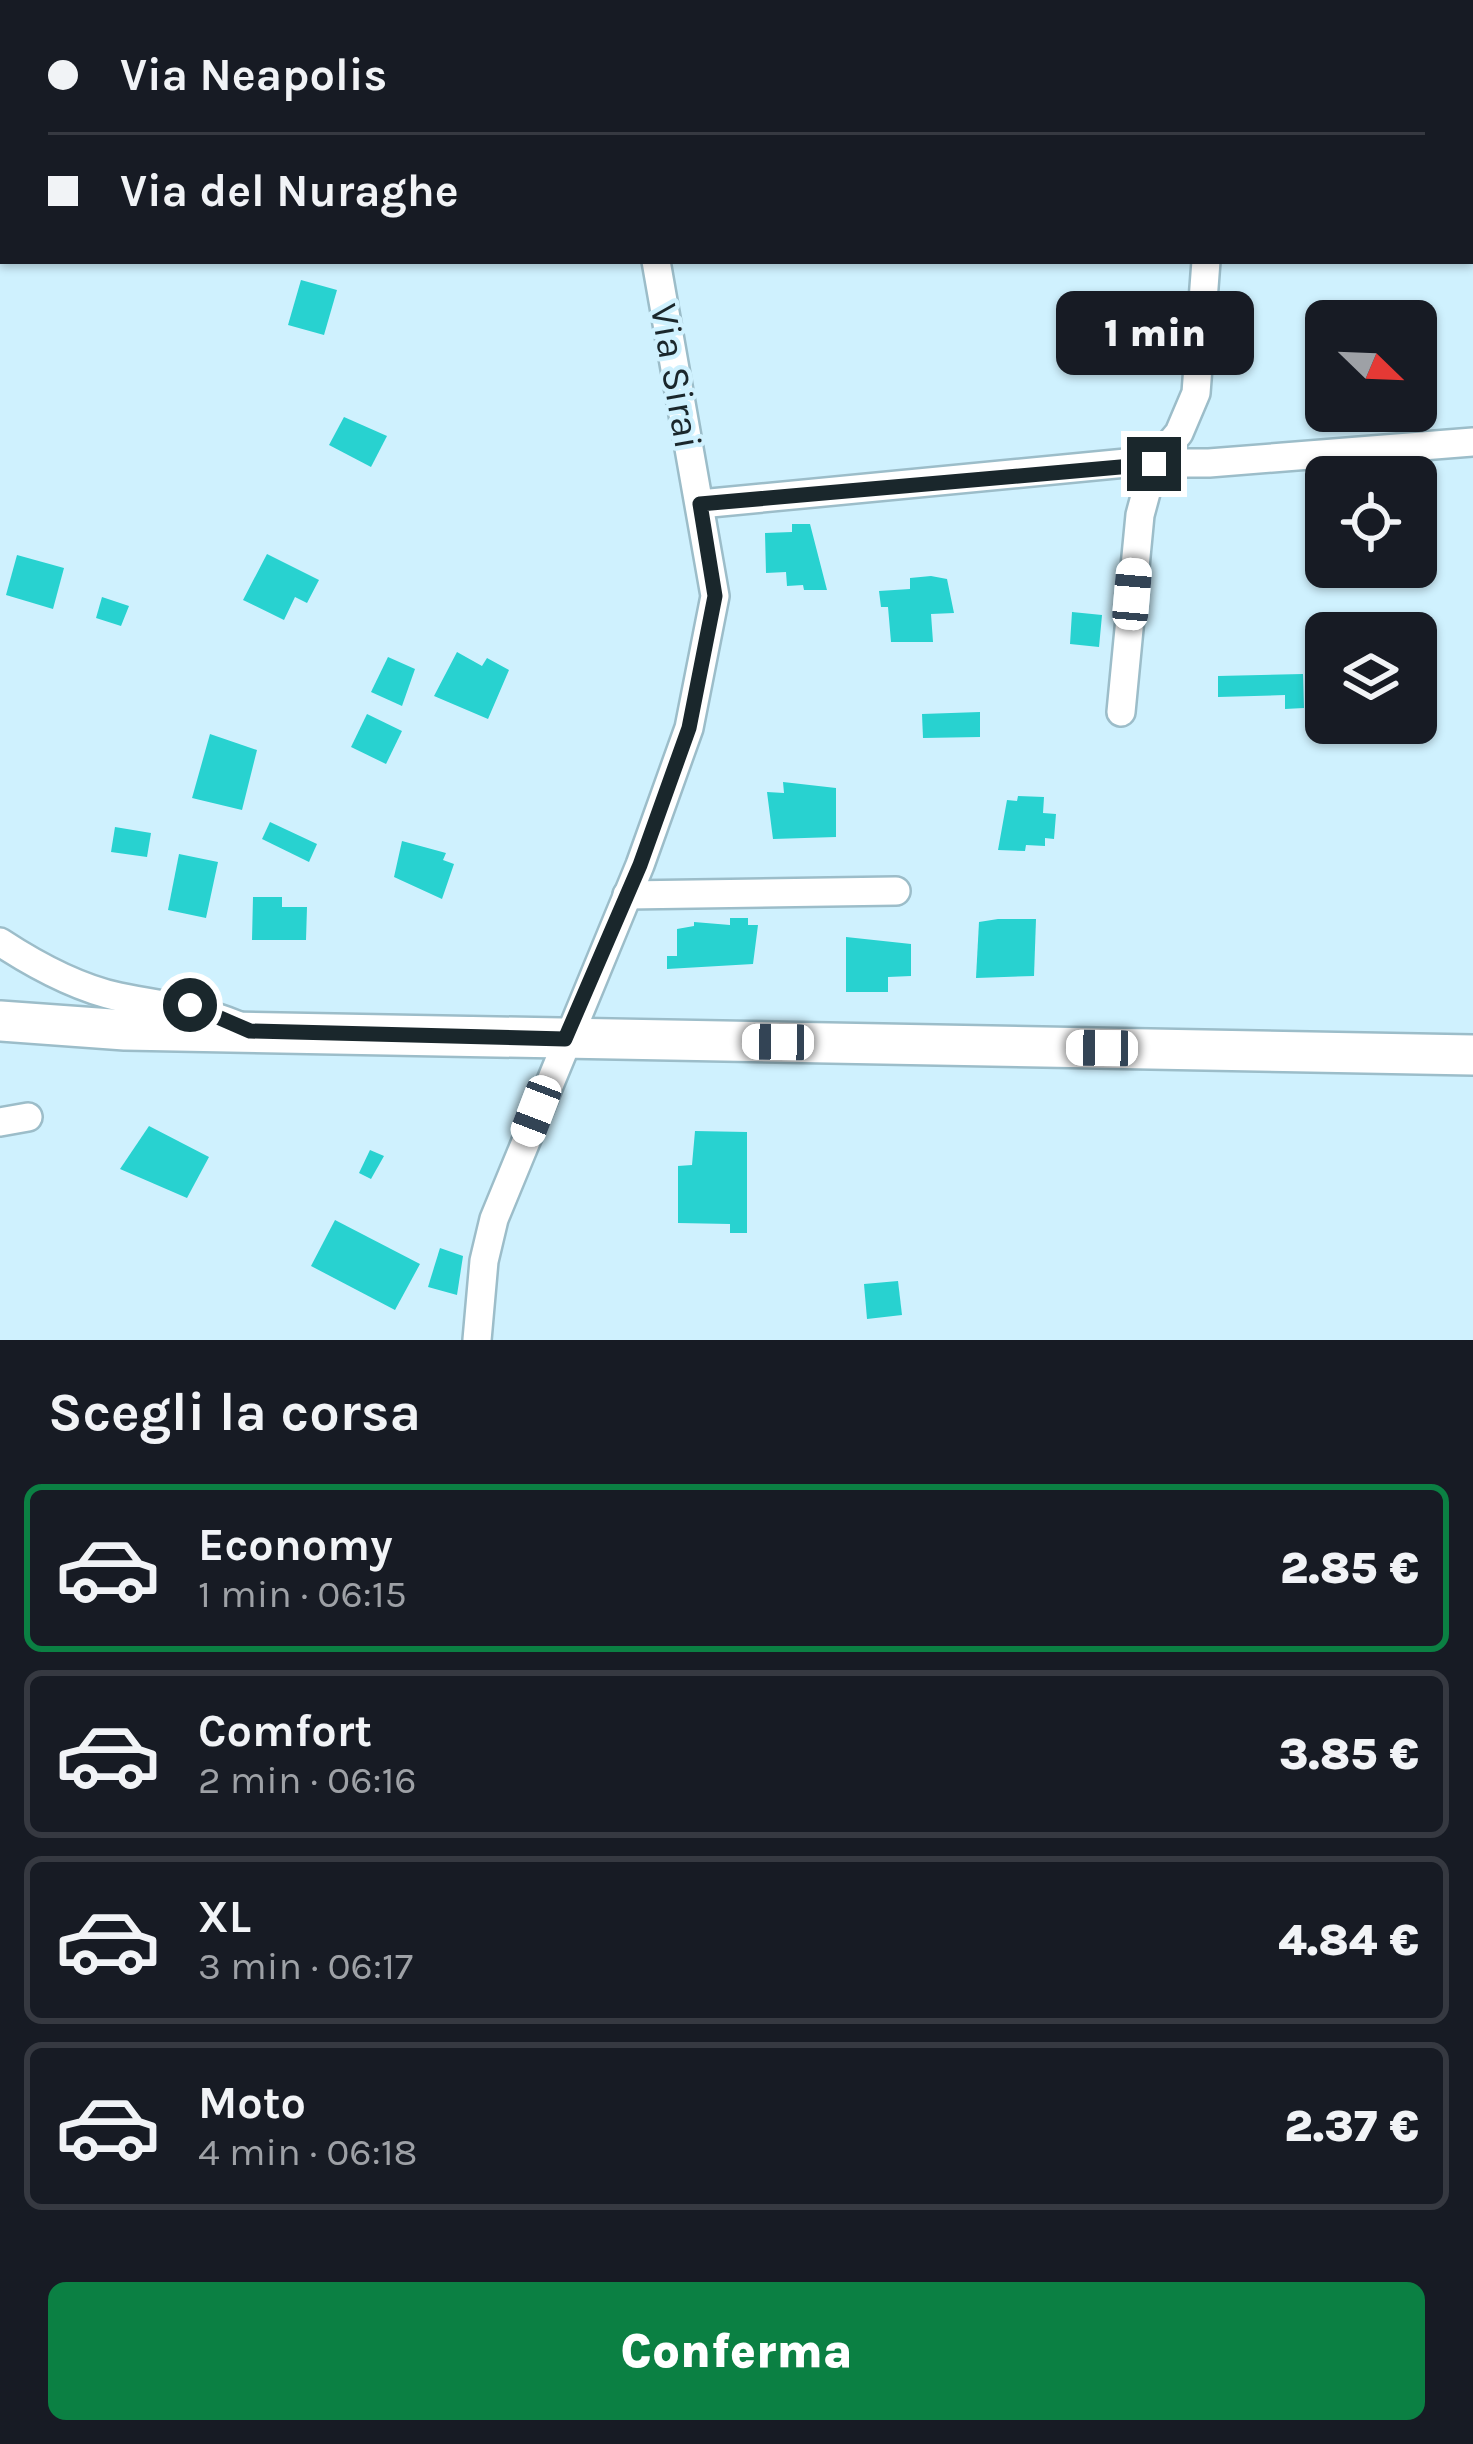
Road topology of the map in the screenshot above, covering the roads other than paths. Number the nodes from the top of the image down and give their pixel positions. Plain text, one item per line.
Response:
1 (657, 264) edge
2 (1206, 264) edge
3 (1473, 442) edge
4 (1154, 464) junction
5 (700, 504) junction
6 (1121, 712) dead end
7 (896, 891) dead end
8 (626, 896) junction
9 (0, 942) edge
10 (0, 1021) edge
11 (250, 1031) junction
12 (565, 1039) junction
13 (1473, 1055) edge
14 (28, 1117) dead end
15 (0, 1121) edge
16 (477, 1340) edge

1 - 5 street, Via Sirai
2 - 4 street
3 - 4 street
4 - 5 street
4 - 6 street
5 - 8 street, Via Sirai
7 - 8 street
8 - 12 street, Via Sirai
9 - 11 street
10 - 11 main road
11 - 12 main road
12 - 13 main road
12 - 16 street, Via Sirai
14 - 15 street

